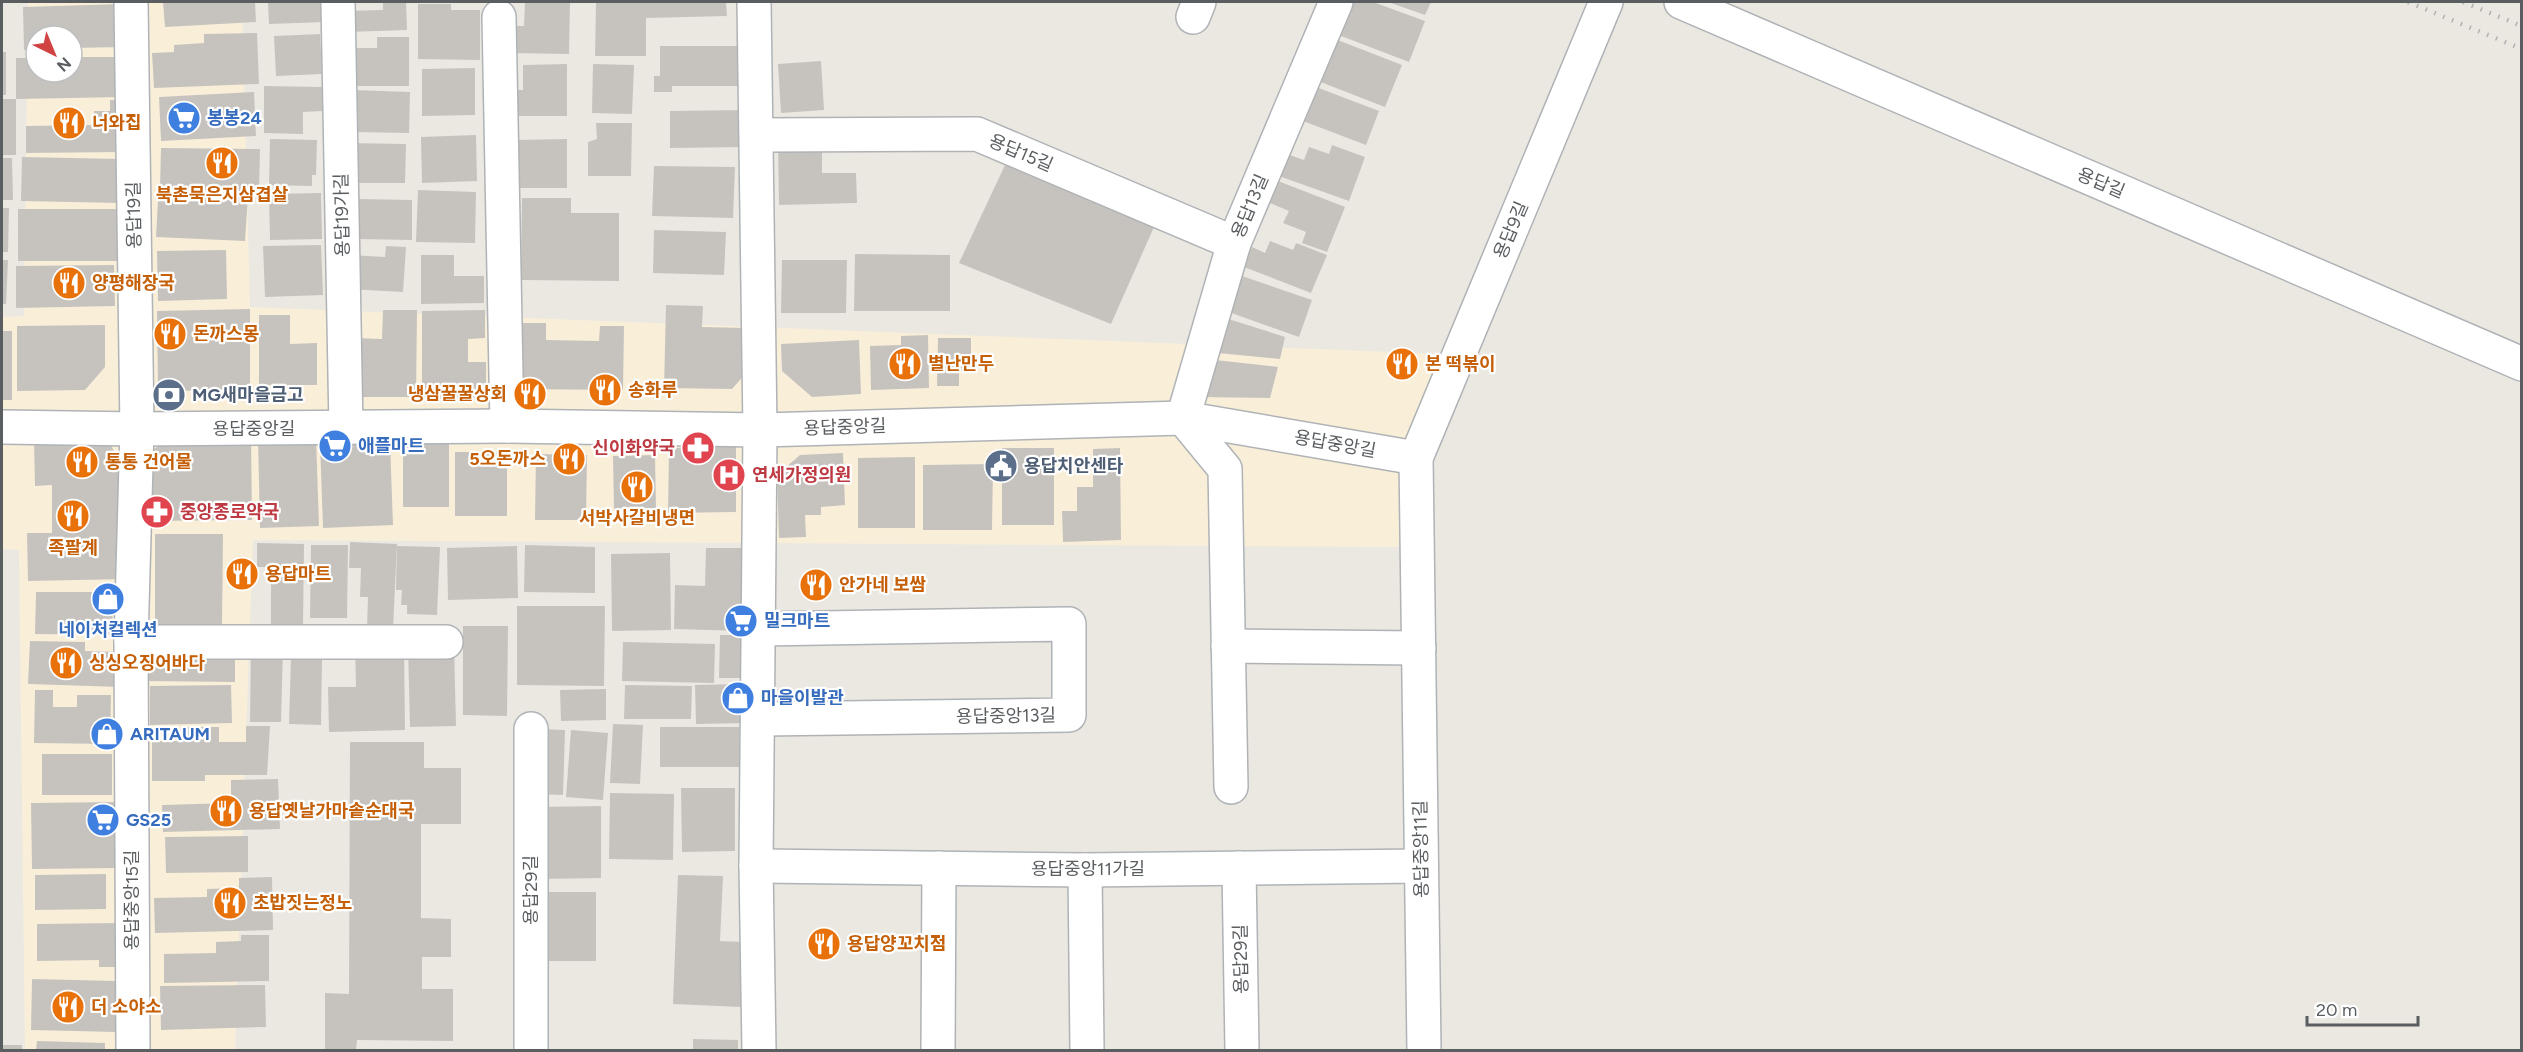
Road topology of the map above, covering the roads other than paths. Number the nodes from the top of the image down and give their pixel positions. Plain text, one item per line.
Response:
1 (131, 2) edge
2 (338, 2) edge
3 (754, 2) edge
4 (1336, 2) edge
5 (1606, 2) edge
6 (1681, 2) edge
7 (499, 16) dead end
8 (758, 135) junction
9 (1234, 243) junction
10 (2522, 364) edge
11 (1183, 418) junction
12 (507, 426) junction
13 (2, 427) edge
14 (346, 428) junction
15 (137, 429) junction
16 (760, 430) junction
17 (1416, 458) junction
18 (758, 629) junction
19 (131, 642) junction
20 (446, 642) dead end
21 (1228, 646) junction
22 (1419, 648) junction
23 (758, 719) junction
24 (531, 729) dead end
25 (1231, 786) dead end
26 (756, 866) junction
27 (1421, 866) junction
28 (939, 868) junction
29 (1239, 868) junction
30 (1085, 870) junction
31 (133, 1050) edge
32 (531, 1050) edge
33 (759, 1050) edge
34 (938, 1050) edge
35 (1087, 1050) edge
36 (1242, 1050) edge
37 (1424, 1050) edge

1 - 15 street, 용답19길
2 - 14 street, 용답19가길
3 - 8 street
4 - 9 street, 용답13길
5 - 17 street, 용답9길
6 - 10 street, 용답길
7 - 12 street
8 - 9 street, 용답15길
8 - 16 street
9 - 11 street, 용답13길
11 - 16 street, 용답중앙길
11 - 17 street, 용답중앙길
11 - 21 street
12 - 14 street, 용답중앙길
12 - 16 street, 용답중앙길
13 - 15 street, 용답중앙길
14 - 15 street, 용답중앙길
15 - 19 street, 용답중앙15길
16 - 18 street
17 - 22 street, 용답중앙11길
18 - 23 street
18 - 23 street, 용답중앙13길
19 - 20 street
19 - 31 street, 용답중앙15길
21 - 22 street
21 - 25 street
22 - 27 street, 용답중앙11길
23 - 26 street
24 - 32 street, 용답29길
26 - 28 street, 용답중앙11가길
26 - 33 street
27 - 29 street, 용답중앙11가길
27 - 37 street, 용답중앙11길
28 - 30 street, 용답중앙11가길
28 - 34 street
29 - 30 street, 용답중앙11가길
29 - 36 street, 용답29길
30 - 35 street

